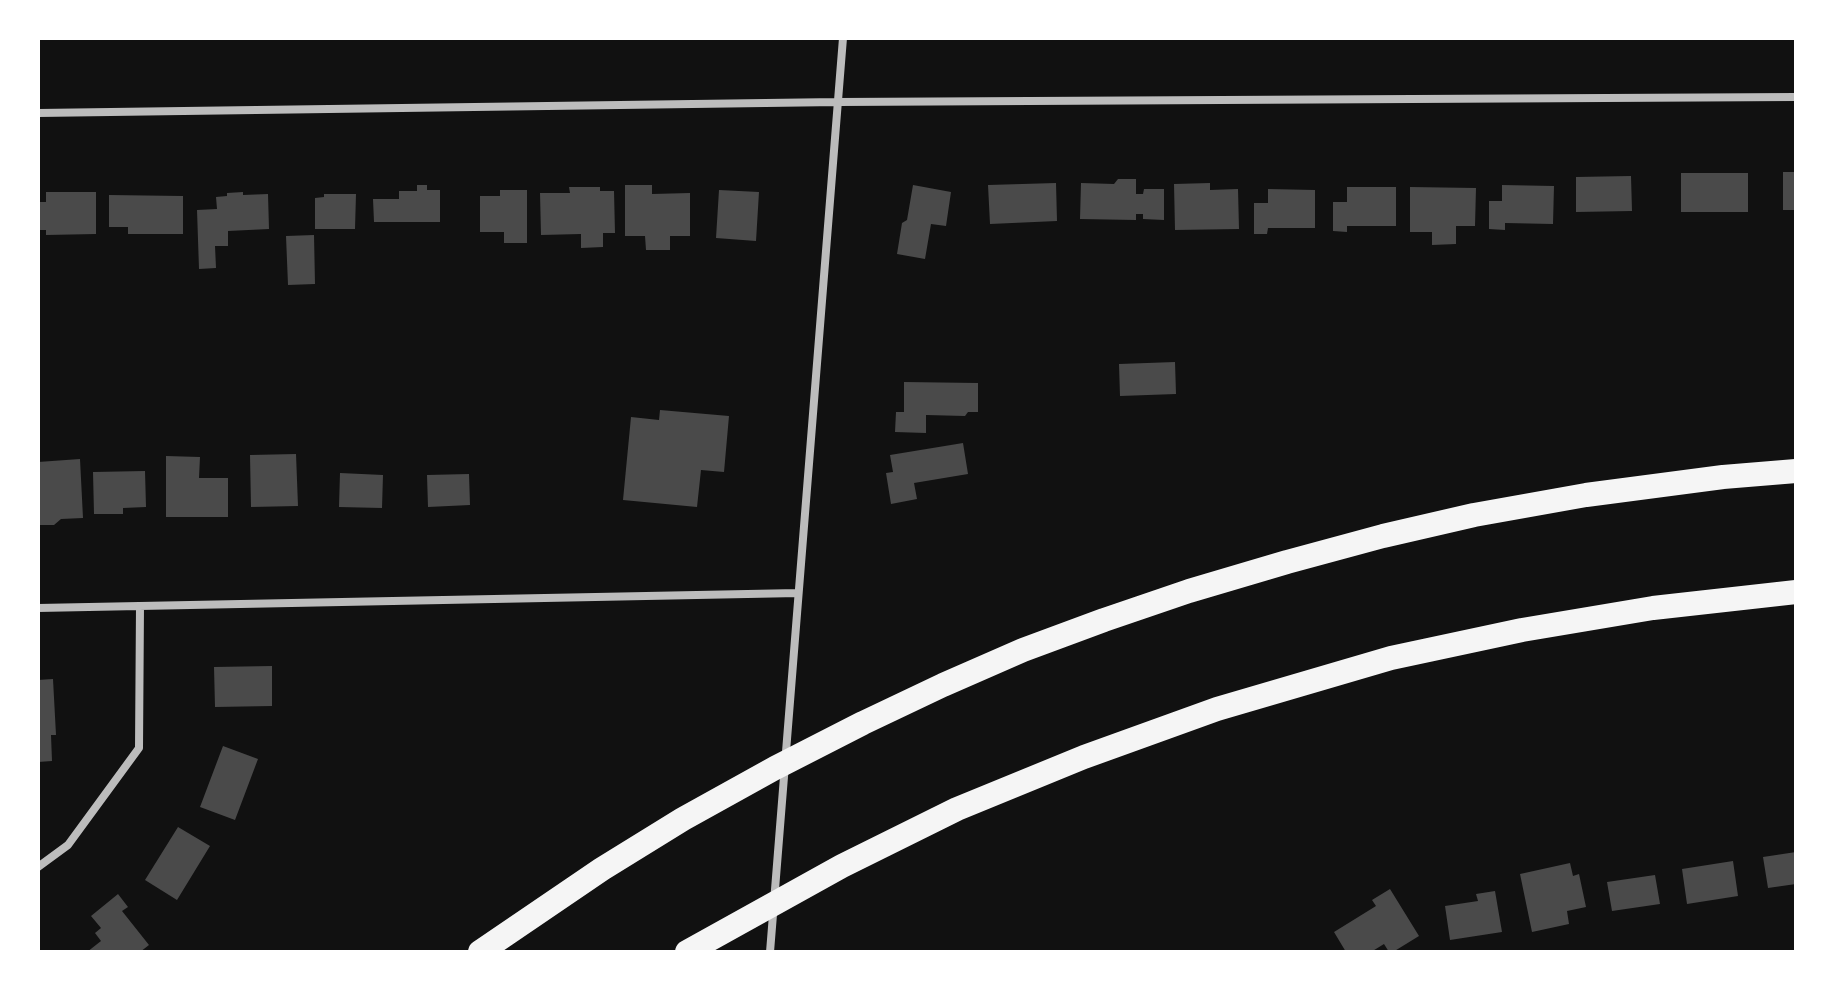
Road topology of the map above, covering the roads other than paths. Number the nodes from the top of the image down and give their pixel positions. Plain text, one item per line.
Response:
1 (843, 38) edge
2 (1796, 97) edge
3 (838, 102) junction
4 (38, 113) edge
5 (1796, 471) edge
6 (1796, 592) edge
7 (798, 593) junction
8 (140, 606) junction
9 (38, 608) edge
10 (38, 867) edge
11 (480, 952) edge
12 (687, 952) edge
13 (770, 952) edge

1 - 3 street
2 - 3 street
3 - 4 street
3 - 7 street
5 - 11 highway
6 - 12 highway
7 - 8 street
7 - 13 street
8 - 9 street
8 - 10 street

